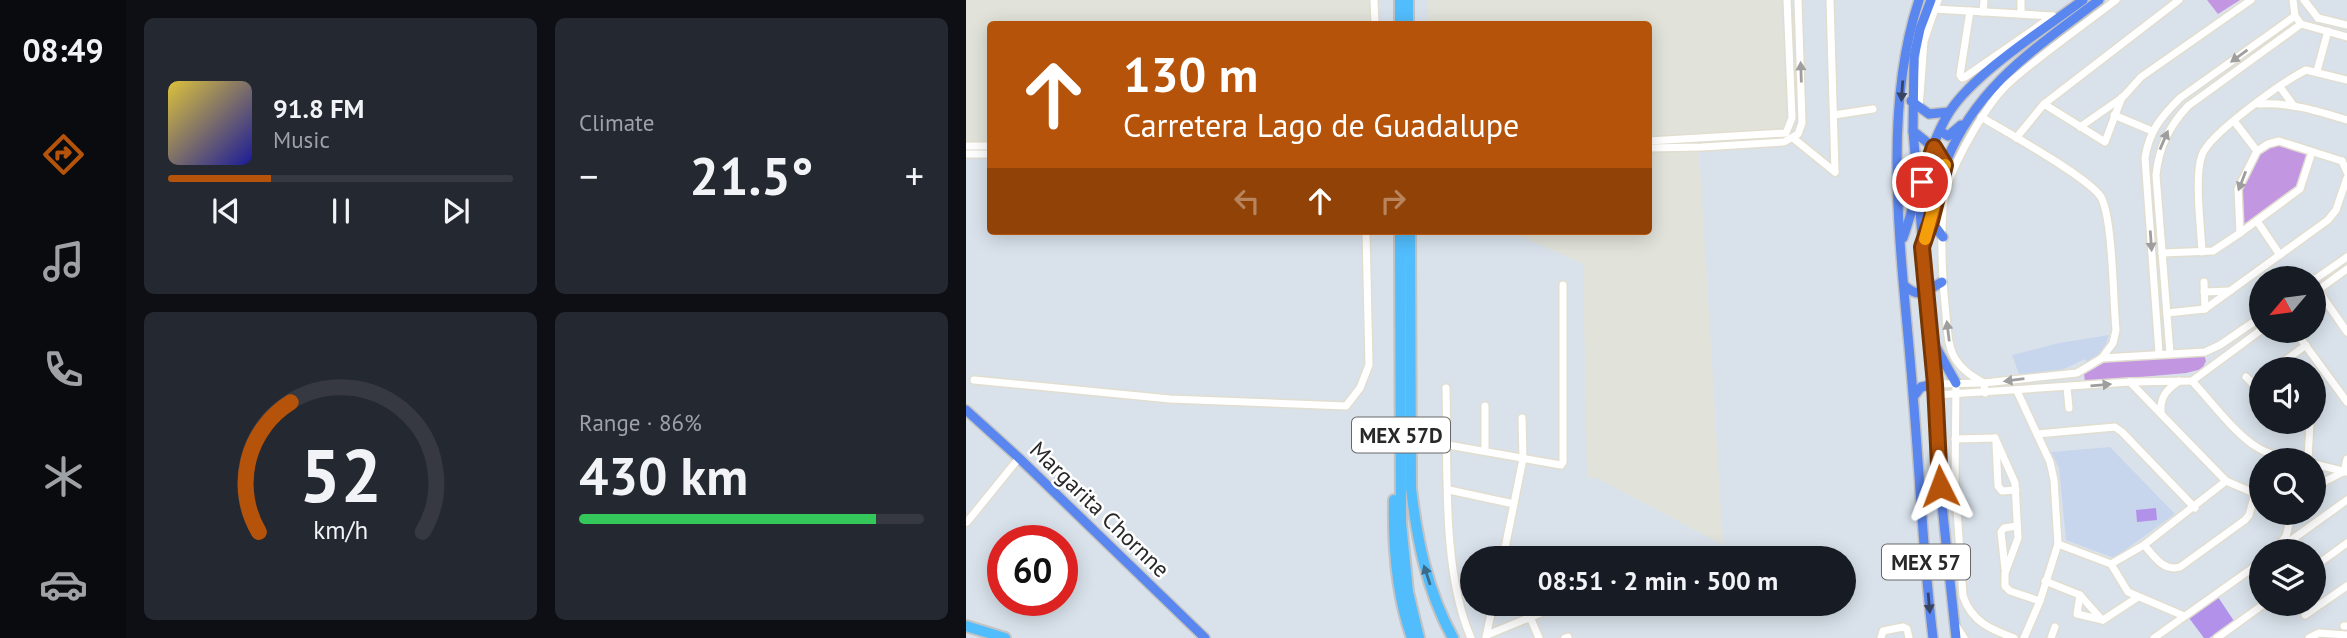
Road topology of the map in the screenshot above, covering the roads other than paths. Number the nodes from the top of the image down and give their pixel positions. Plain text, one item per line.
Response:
1 (1374, 0) edge
2 (1400, 0) edge
3 (1408, 0) edge
4 (1787, 0) edge
5 (1798, 0) edge
6 (1830, 0) edge
7 (1919, 0) edge
8 (1938, 0) edge
9 (1984, 0) edge
10 (2021, 0) edge
11 (2083, 0) edge
12 (2099, 0) edge
13 (2116, 0) edge
14 (2179, 0) edge
15 (2251, 0) edge
16 (2304, 0) edge
17 (2294, 1) edge
18 (1933, 5) edge
19 (1970, 11) junction
20 (1983, 12) junction
21 (2021, 13) junction
22 (2295, 16) junction
23 (2058, 17) junction
24 (2318, 18) junction
25 (1375, 21) edge
26 (1400, 21) edge
27 (1408, 21) edge
28 (2305, 25) junction
29 (2347, 25) edge
30 (2328, 31) junction
31 (2347, 37) edge
32 (2317, 71) junction
33 (2347, 80) edge
34 (2280, 87) junction
35 (2123, 97) junction
36 (1915, 104) junction
37 (2044, 104) junction
38 (2257, 104) junction
39 (2295, 106) junction
40 (1872, 109) dead end
41 (1949, 112) junction
42 (2166, 112) junction
43 (1834, 115) junction
44 (2114, 115) junction
45 (1981, 117) junction
46 (2175, 119) junction
47 (2347, 120) edge
48 (2234, 121) junction
49 (1964, 122) junction
50 (2080, 127) junction
51 (1913, 131) junction
52 (1940, 131) junction
53 (2152, 131) junction
54 (1793, 138) junction
55 (2016, 138) junction
56 (1652, 141) edge
57 (966, 146) edge
58 (987, 146) edge
59 (1934, 147) junction
60 (1652, 148) edge
61 (2257, 151) junction
62 (2312, 152) junction
63 (966, 154) edge
64 (987, 154) edge
65 (2145, 158) junction
66 (2157, 160) junction
67 (2345, 160) edge
68 (1945, 165) junction
69 (2347, 172) edge
70 (2347, 178) edge
71 (1917, 198) junction
72 (1931, 221) junction
73 (2257, 221) junction
74 (2240, 233) junction
75 (1366, 235) edge
76 (1400, 235) edge
77 (1410, 235) edge
78 (1943, 237) junction
79 (1901, 244) junction
80 (1922, 247) junction
81 (2202, 252) junction
82 (2164, 253) junction
83 (2280, 255) junction
84 (2347, 257) edge
85 (2347, 269) edge
86 (2326, 272) edge
87 (1942, 282) junction
88 (2204, 282) dead end
89 (1563, 285) dead end
90 (2326, 285) edge
91 (1905, 286) junction
92 (1926, 290) junction
93 (2231, 290) junction
94 (2204, 292) junction
95 (2326, 305) edge
96 (2205, 309) junction
97 (2167, 313) junction
98 (2347, 316) edge
99 (2339, 321) junction
100 (2249, 325) edge
101 (2347, 332) edge
102 (1931, 338) junction
103 (2249, 339) edge
104 (2306, 345) joint
105 (2205, 352) junction
106 (2170, 353) junction
107 (2160, 354) junction
108 (2290, 357) edge
109 (2102, 358) junction
110 (2206, 369) junction
111 (2077, 373) junction
112 (2246, 377) dead end
113 (974, 380) dead end
114 (2249, 380) edge
115 (2180, 381) junction
116 (2192, 381) junction
117 (2130, 382) junction
118 (1956, 383) junction
119 (1984, 383) junction
120 (1935, 384) junction
121 (2067, 387) junction
122 (2079, 387) junction
123 (1446, 388) dead end
124 (2017, 391) junction
125 (1400, 393) junction
126 (1985, 393) junction
127 (1936, 395) junction
128 (1956, 395) junction
129 (1913, 396) junction
130 (2346, 399) edge
131 (1485, 406) dead end
132 (2069, 408) dead end
133 (966, 410) edge
134 (2161, 414) junction
135 (1522, 418) dead end
136 (2037, 434) junction
137 (1996, 438) junction
138 (1955, 439) junction
139 (1448, 445) junction
140 (2258, 448) edge
141 (1485, 451) junction
142 (1020, 458) junction
143 (1523, 459) junction
144 (2347, 459) edge
145 (2326, 467) edge
146 (2345, 472) edge
147 (2226, 481) junction
148 (2326, 481) edge
149 (1919, 486) junction
150 (1940, 486) junction
151 (1449, 490) junction
152 (2016, 490) junction
153 (2249, 491) edge
154 (2347, 500) edge
155 (1514, 504) junction
156 (2195, 508) junction
157 (2249, 515) edge
158 (967, 522) edge
159 (2017, 526) junction
160 (2293, 539) edge
161 (2347, 543) edge
162 (2058, 544) junction
163 (2144, 545) junction
164 (1505, 546) edge
165 (2343, 549) edge
166 (2326, 560) edge
167 (2111, 564) junction
168 (2249, 570) edge
169 (2005, 573) junction
170 (2045, 581) junction
171 (2347, 586) edge
172 (2080, 595) junction
173 (2138, 597) junction
174 (2326, 600) edge
175 (2040, 601) junction
176 (2249, 614) edge
177 (1490, 616) edge
178 (2184, 616) junction
179 (1530, 617) joint
180 (2103, 620) junction
181 (1954, 623) junction
182 (966, 626) edge
183 (2055, 627) dead end
184 (1882, 634) edge
185 (2347, 635) edge
186 (2311, 636) edge
187 (1486, 637) edge
188 (1005, 638) edge
189 (1205, 638) edge
190 (1412, 638) edge
191 (1419, 638) edge
192 (1453, 638) edge
193 (1471, 638) edge
194 (1539, 638) edge
195 (1909, 638) edge
196 (1933, 638) edge
197 (1956, 638) edge
198 (1964, 638) edge
199 (2014, 638) edge
200 (2024, 638) edge
201 (2052, 638) edge
202 (2154, 638) edge
203 (2217, 638) edge

1 - 25 street
2 - 26 highway
3 - 27 highway
4 - 56 street
54 -> 5 street
6 - 43 street
7 -> 79 main road, MEX 57
8 - 18 street
9 - 20 street
10 - 21 street
11 - 23 main road
12 - 49 main road
13 - 45 street
14 - 37 street
15 - 35 street
16 - 24 street
17 - 22 street
18 - 19 street
18 - 36 main road, MEX 57
19 - 20 street
19 - 23 street
20 - 21 street
21 - 23 street
22 - 28 street
22 -> 42 street
23 - 41 main road
24 - 28 street
24 - 29 street
28 - 30 street
28 - 46 street
30 - 31 street
30 - 32 street
32 - 33 street
32 - 34 street
34 - 38 street
34 - 39 street
35 - 44 street
35 - 50 street
36 - 41 main road
36 - 51 main road, MEX 57
37 - 50 street
37 - 55 street
38 - 39 street
38 - 48 street
39 - 47 street
40 - 43 street
41 - 52 main road
42 - 46 street
42 - 53 street
43 - 54 street
44 - 50 street
44 - 53 street
45 - 55 street
45 - 78 street
66 -> 46 street
48 - 61 street
48 - 81 street
49 - 52 main road
49 - 68 main road
51 - 59 main road
51 - 71 main road, MEX 57
52 - 59 main road
53 - 65 street
54 - 60 street
55 - 109 street
57 - 58 street
59 - 68 main road
59 - 71 main road
61 - 62 street
61 -> 74 street
62 - 67 street
62 - 73 street
63 - 64 street
65 - 66 street
65 -> 107 street
66 - 82 street
67 - 69 street
68 - 72 main road
70 - 83 street
71 - 79 main road
71 - 80 main road, MEX 57
72 - 78 main road
72 - 80 main road
73 - 74 street
73 - 83 street
74 - 81 street
75 - 113 street
76 - 125 highway, MEX 57D
192 -> 77 highway, MEX 57D
78 - 87 street
79 - 91 main road, MEX 57
80 - 92 main road, MEX 57
81 - 82 street
82 - 97 street
83 - 93 street
84 - 86 street
85 - 90 street
87 - 92 main road
119 -> 87 street
88 - 94 street
89 - 143 street
91 - 92 main road
91 - 129 main road, MEX 57
92 - 102 main road, MEX 57
93 - 94 street
93 - 96 street
94 - 96 street
95 - 99 street
96 - 97 street
97 - 106 street
98 - 99 street
99 - 101 street
100 - 105 street
102 - 118 main road
102 - 120 main road, MEX 57
103 - 110 street
104 - 108 street
104 - 130 street
105 - 106 street
105 - 110 street
106 - 107 street
107 - 109 street
109 - 111 street
110 - 116 street
111 -> 119 street
111 - 122 street
112 - 114 street
115 - 116 street
115 - 117 street
115 - 134 street
116 - 140 street
122 -> 117 street
117 - 134 street
118 - 119 street
118 - 120 street
118 - 128 street
119 - 126 street
120 - 127 main road, MEX 57
120 - 129 main road
121 - 122 street
121 - 124 street
121 - 132 street
123 - 139 street
124 - 126 street
124 - 136 street
125 - 190 highway
125 - 191 highway, MEX 57D
126 - 128 street
127 - 128 street
127 - 150 main road, MEX 57
128 - 138 street
129 - 149 main road, MEX 57
131 - 141 street
133 - 142 main road, Margarita Chornne
134 - 147 street
135 - 143 street
136 - 156 street
136 - 162 street
137 - 138 street
137 - 152 street
137 - 152 street
138 - 199 street
139 - 141 street
139 - 151 street
141 - 143 street
142 - 158 street
142 - 189 main road, Margarita Chornne
143 - 155 street
144 - 146 street
145 - 146 street
146 - 148 street
147 - 153 street
147 - 156 street
149 - 150 main road
149 -> 196 main road, MEX 57
150 - 181 main road, MEX 57
151 - 155 street
151 - 193 street
152 - 159 street
154 - 160 street
155 - 164 street
156 - 163 street
157 - 163 street
159 - 169 street
159 - 169 street
161 - 165 street
162 - 167 street
162 - 170 street
163 - 167 street
165 - 166 street
167 - 173 street
168 - 178 street
169 - 175 street
170 - 172 street
170 - 175 street
171 - 174 street
172 - 180 street
172 - 180 street
173 - 178 street
173 - 180 street
175 - 200 street
176 - 203 street
177 - 187 street
178 - 202 street
179 - 187 street
179 - 194 street
181 - 197 main road, MEX 57
181 - 198 street
182 - 188 highway
183 - 201 street
184 - 195 street
185 - 186 street

